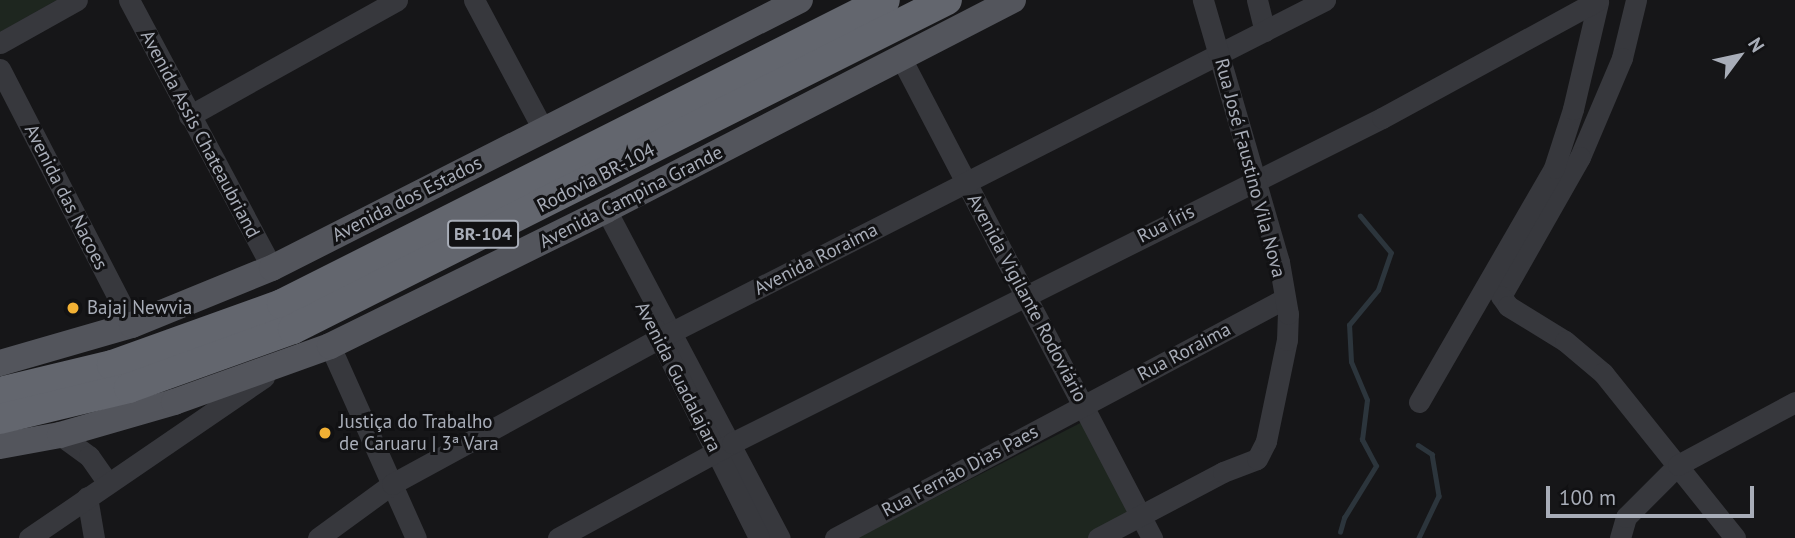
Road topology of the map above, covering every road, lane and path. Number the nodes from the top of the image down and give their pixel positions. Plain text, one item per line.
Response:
1 (77, 0) edge
2 (129, 0) edge
3 (397, 0) edge
4 (474, 0) edge
5 (800, 0) edge
6 (885, 0) edge
7 (947, 0) edge
8 (1013, 0) edge
9 (1203, 0) edge
10 (1257, 0) edge
11 (1325, 0) edge
12 (1636, 0) edge
13 (1598, 1) edge
14 (1265, 31) junction
15 (0, 43) edge
16 (1220, 53) junction
17 (901, 58) junction
18 (0, 69) edge
19 (189, 116) junction
20 (543, 129) junction
21 (1254, 179) junction
22 (965, 183) junction
23 (601, 213) junction
24 (272, 268) junction
25 (1027, 295) junction
26 (1284, 299) junction
27 (132, 325) junction
28 (666, 335) junction
29 (330, 345) junction
30 (0, 363) edge
31 (276, 368) junction
32 (0, 392) edge
33 (1795, 401) edge
34 (1419, 402) dead end
35 (1084, 404) junction
36 (0, 419) edge
37 (60, 435) junction
38 (0, 446) edge
39 (724, 448) junction
40 (1678, 464) junction
41 (107, 483) junction
42 (392, 484) junction
43 (87, 497) junction
44 (1141, 514) junction
45 (29, 538) edge
46 (94, 538) edge
47 (318, 538) edge
48 (416, 538) edge
49 (558, 538) edge
50 (759, 538) edge
51 (780, 538) edge
52 (835, 538) edge
53 (1098, 538) edge
54 (1152, 538) edge
55 (1620, 538) edge
56 (1735, 538) edge

1 - 15 street
2 - 19 street, Avenida Assis Chateaubriand
3 - 19 street
4 - 20 street
5 - 20 main road, Avenida dos Estados
6 - 32 highway, Rodovia BR-104 / BR-104
7 - 36 highway, Rodovia BR-104 / BR-104
8 - 17 main road, Avenida Campina Grande
9 - 16 street, Rua José Faustino Vila Nova
10 - 14 street
11 - 14 street, Avenida Roraima
12 - 40 street
13 - 21 street, Rua Íris
13 - 34 street
14 - 16 street, Avenida Roraima
16 - 21 street, Rua José Faustino Vila Nova
16 - 22 street, Avenida Roraima
17 - 22 street, Avenida Vigilante Rodoviário
17 - 23 main road, Avenida Campina Grande
18 - 27 street, Avenida das Nacoes
19 - 24 street, Avenida Assis Chateaubriand
20 - 24 main road, Avenida dos Estados
21 - 25 street, Rua Íris
21 - 26 street, Rua José Faustino Vila Nova
22 - 25 street, Avenida Vigilante Rodoviário
22 - 28 street, Avenida Roraima
23 - 28 street, Avenida Guadalajara
23 - 29 main road, Avenida Campina Grande
24 - 27 main road, Avenida dos Estados
25 - 35 street, Avenida Vigilante Rodoviário
25 - 39 street, Rua Íris
26 - 35 street, Rua Roraima
26 - 44 street, Rua José Faustino Vila Nova
27 - 30 main road, Avenida dos Estados
28 - 39 street, Avenida Guadalajara
28 - 42 street, Avenida Roraima
29 - 31 main road, Avenida Campina Grande
29 - 42 street
31 - 37 main road, Avenida Campina Grande
31 - 41 street
33 - 40 street
35 - 44 street, Avenida Vigilante Rodoviário
35 - 52 street, Rua Fernão Dias Paes
37 - 38 main road, Avenida Campina Grande
37 - 41 street
39 - 49 street, Rua Íris
39 - 50 street, Avenida Guadalajara
39 - 51 street
40 - 55 street
40 - 56 street
41 - 43 street
42 - 47 street, Avenida Roraima
42 - 48 street
43 - 45 street
43 - 46 street
44 - 53 street
44 - 54 street, Avenida Vigilante Rodoviário

